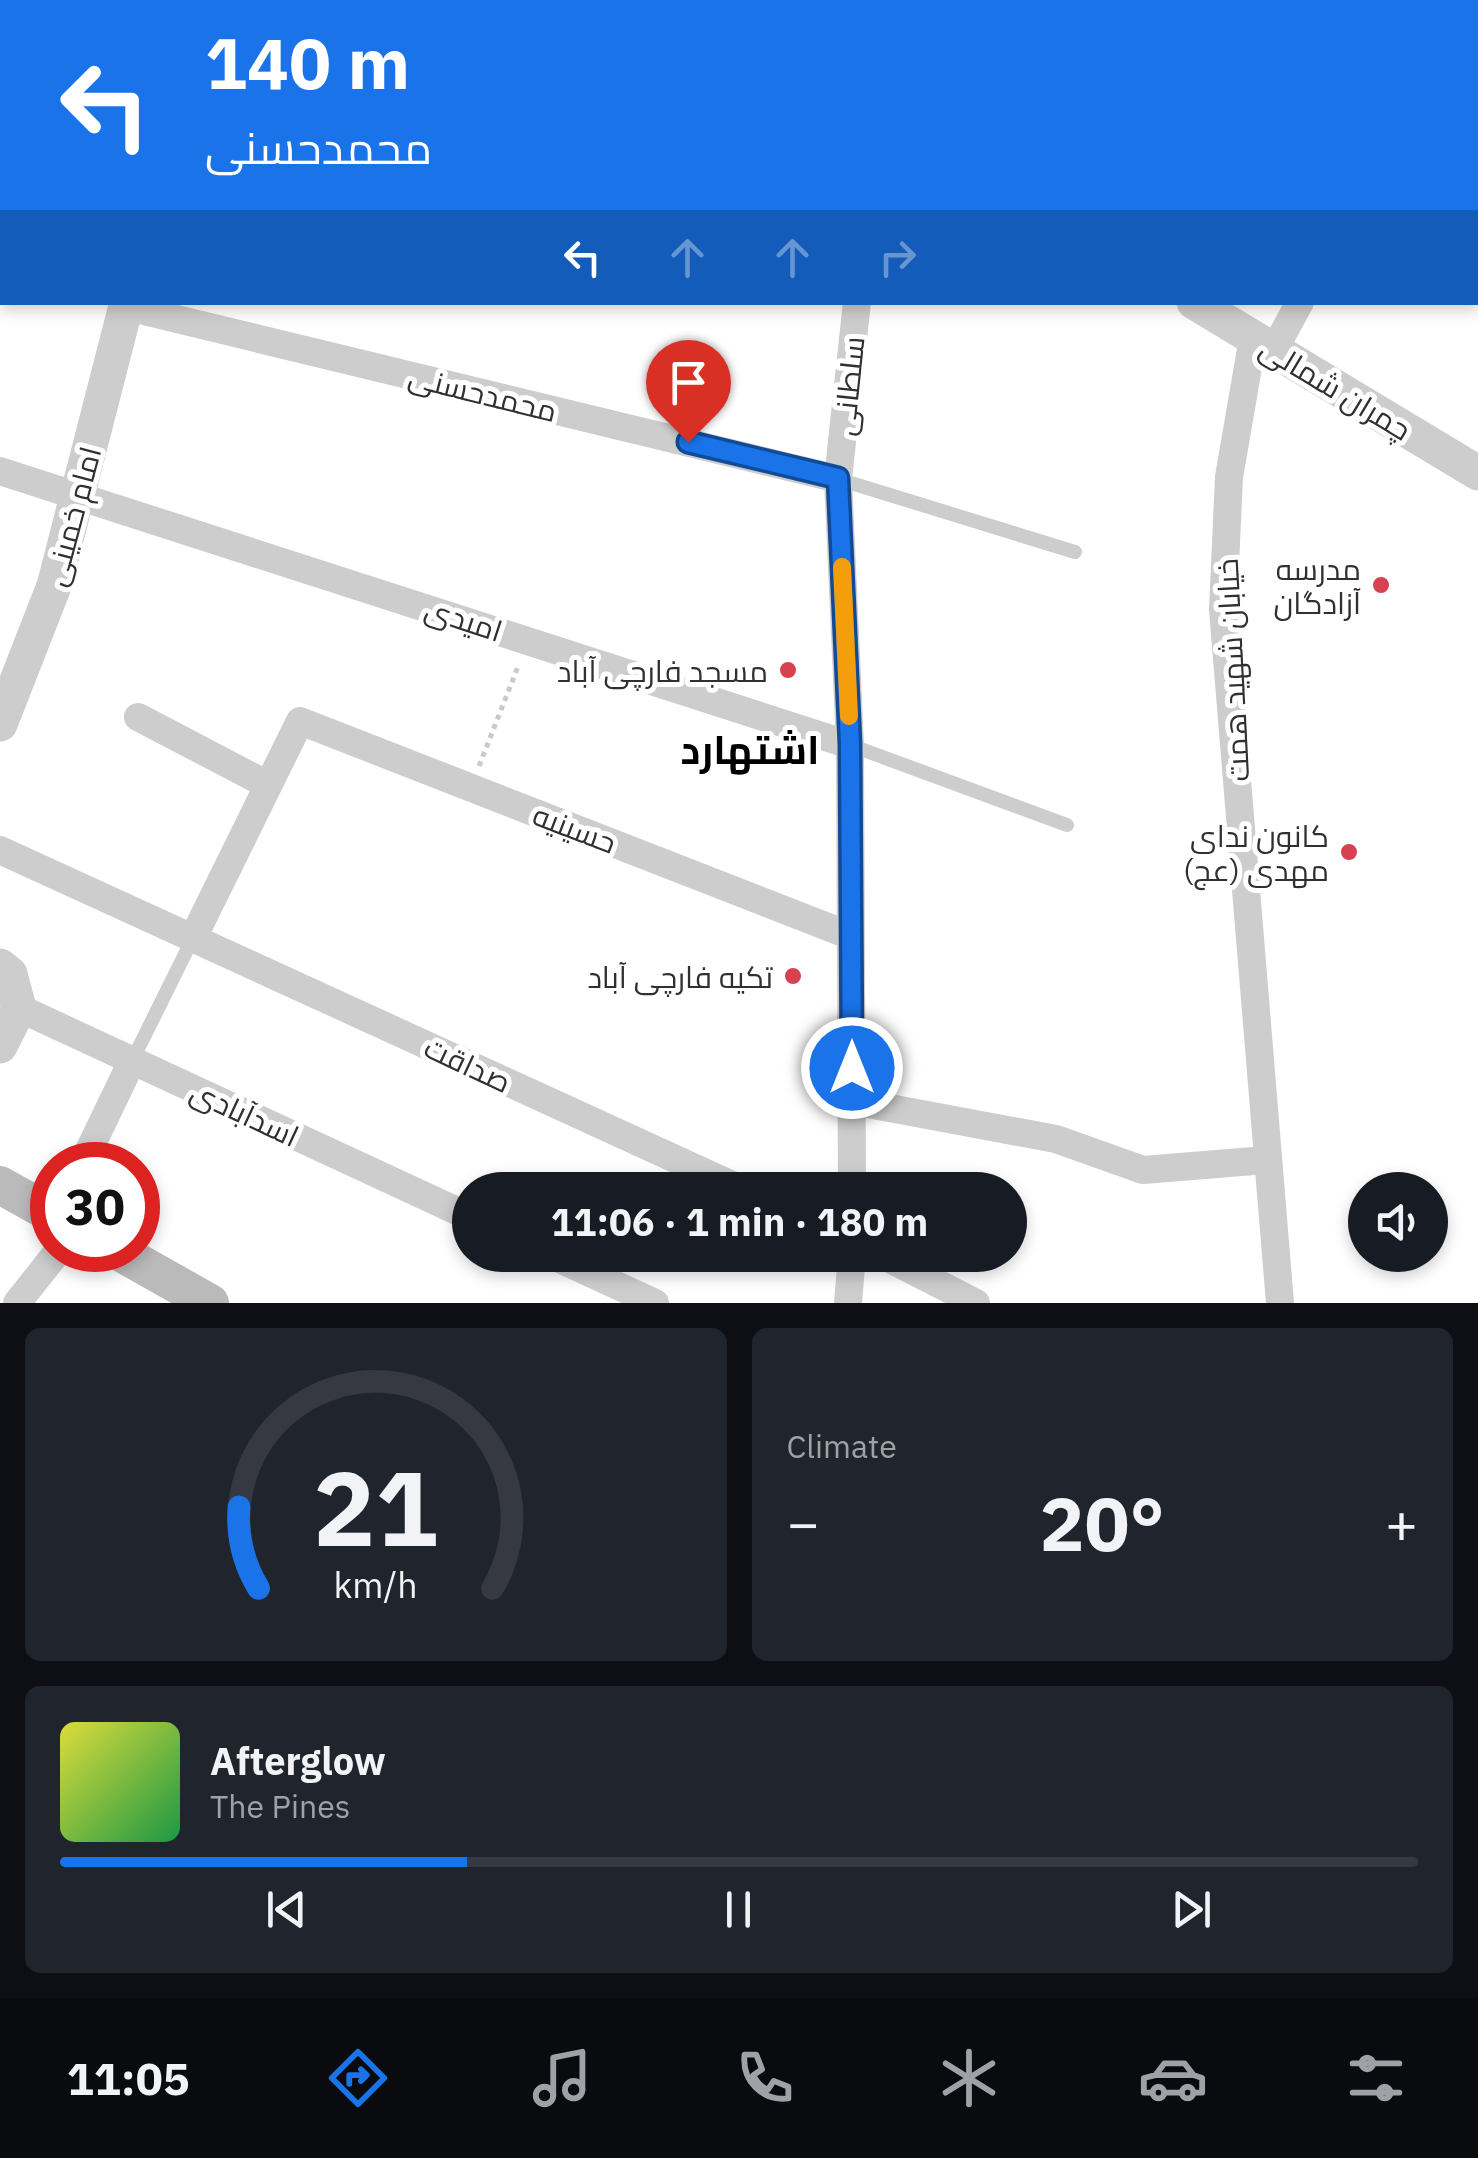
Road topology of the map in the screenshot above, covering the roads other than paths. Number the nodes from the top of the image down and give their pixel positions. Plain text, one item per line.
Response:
1 (127, 305) edge
2 (857, 305) edge
3 (1199, 305) edge
4 (1297, 305) edge
5 (1264, 344) junction
6 (1474, 461) edge
7 (0, 471) edge
8 (838, 478) junction
9 (78, 493) junction
10 (1076, 552) dead end
11 (138, 717) dead end
12 (0, 724) edge
13 (850, 744) junction
14 (268, 784) junction
15 (1067, 825) dead end
16 (0, 850) edge
17 (851, 936) junction
18 (192, 938) junction
19 (0, 966) edge
20 (19, 1008) junction
21 (0, 1046) edge
22 (132, 1060) junction
23 (852, 1101) junction
24 (93, 1142) edge
25 (1266, 1160) junction
26 (704, 1172) edge
27 (852, 1172) edge
28 (0, 1185) edge
29 (30, 1202) edge
30 (452, 1209) edge
31 (42, 1272) edge
32 (155, 1272) edge
33 (588, 1272) edge
34 (851, 1272) edge
35 (915, 1272) edge
36 (18, 1303) edge
37 (210, 1303) edge
38 (655, 1303) edge
39 (848, 1303) edge
40 (976, 1303) edge
41 (1280, 1303) edge

1 - 8 street, محمدحسنی
1 - 9 street, امام خمینی
2 - 8 street, سلطانی
3 - 5 street, چمران شمالی
4 - 5 street, خیابان شهید همت
5 - 6 street, چمران شمالی
5 - 25 street, خیابان شهید همت
7 - 9 street, امیدی
8 - 10 lane
8 - 13 street, سلطانی
9 - 12 street, امام خمینی
9 - 13 street, امیدی
11 - 14 street
13 - 15 lane
13 - 17 street, سلطانی
14 - 17 street, حسینیه
14 - 18 street
16 - 18 street, صداقت
17 - 23 street, سلطانی
18 - 22 lane
18 - 26 street, صداقت
19 - 20 street
20 - 21 street
20 - 22 street, اسدآبادی
22 - 24 street
22 - 30 street, اسدآبادی
23 - 25 street
23 - 27 street, سلطانی
25 - 41 street, خیابان شهید همت
28 - 29 main road
31 - 36 street
32 - 37 main road
33 - 38 street
34 - 39 street
35 - 40 street

